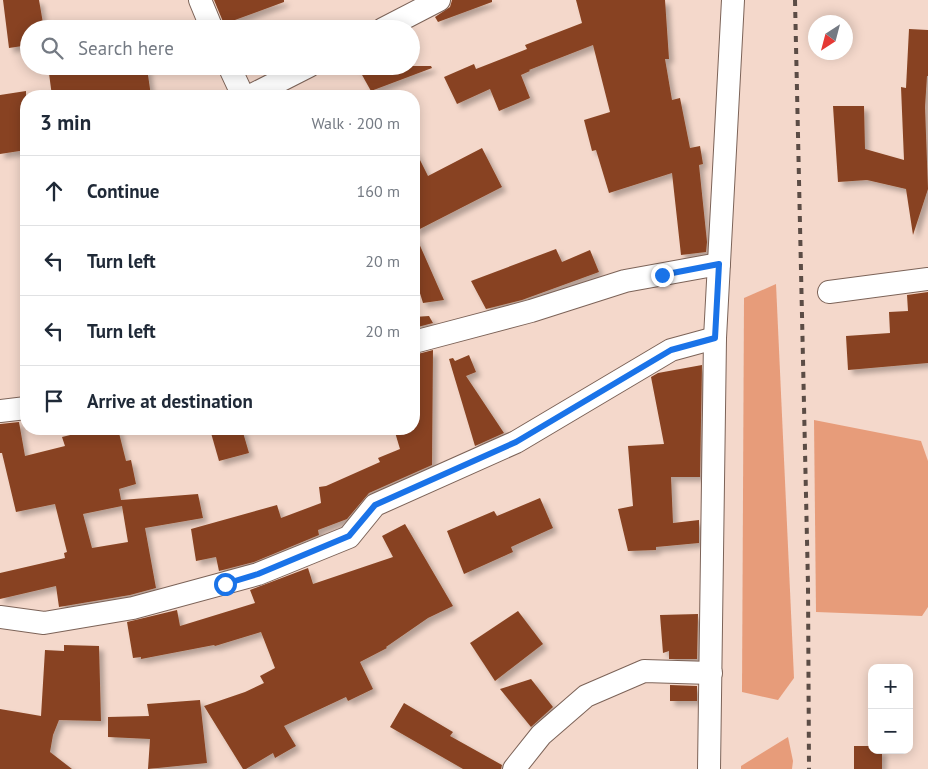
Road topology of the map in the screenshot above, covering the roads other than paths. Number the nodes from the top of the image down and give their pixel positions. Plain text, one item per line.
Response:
1 (200, 0) edge
2 (439, 0) edge
3 (733, 0) edge
4 (208, 20) edge
5 (400, 20) edge
6 (233, 75) edge
7 (291, 75) edge
8 (240, 90) edge
9 (262, 90) edge
10 (719, 264) junction
11 (928, 278) edge
12 (829, 292) dead end
13 (715, 338) junction
14 (420, 340) edge
15 (20, 409) edge
16 (0, 411) edge
17 (0, 617) edge
18 (711, 672) junction
19 (514, 769) edge
20 (709, 769) edge

1 - 4 street
2 - 5 street
3 - 10 street
6 - 8 street
7 - 9 street
10 - 13 street
10 - 14 street
11 - 12 street
13 - 17 street
13 - 18 street
15 - 16 street
18 - 19 street
18 - 20 street

